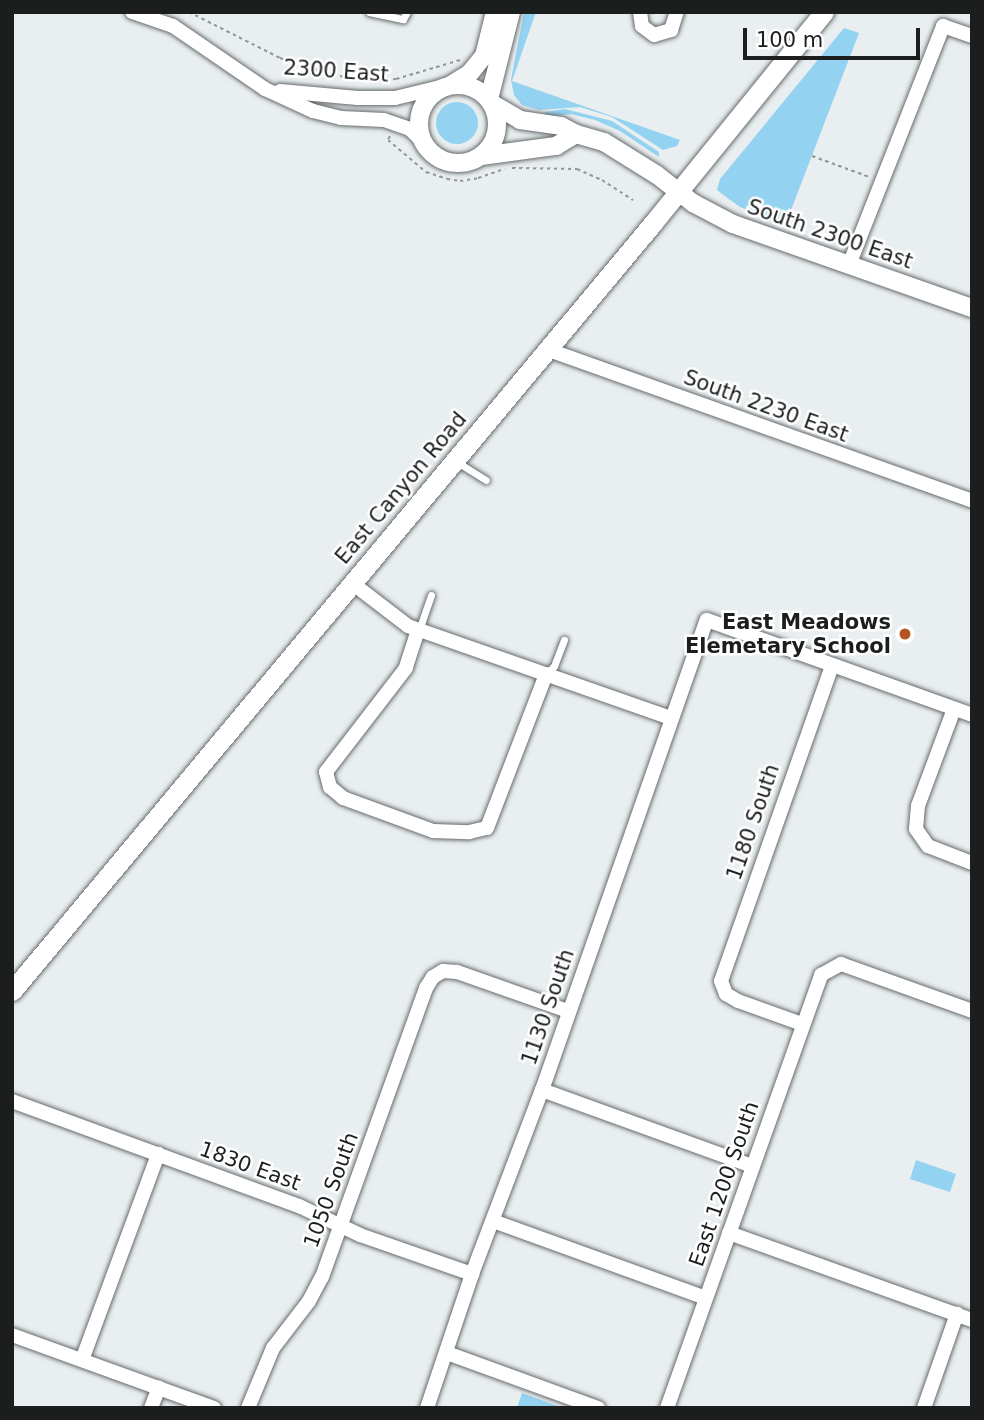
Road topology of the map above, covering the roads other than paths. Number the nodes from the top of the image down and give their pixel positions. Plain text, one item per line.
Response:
1 (132, 12) edge
2 (369, 12) edge
3 (407, 12) edge
4 (495, 12) edge
5 (511, 12) edge
6 (640, 12) edge
7 (677, 12) edge
8 (824, 12) edge
9 (173, 19) edge
10 (972, 36) edge
11 (448, 86) junction
12 (265, 89) junction
13 (490, 101) junction
14 (576, 134) junction
15 (422, 141) junction
16 (481, 156) junction
17 (679, 192) junction
18 (849, 265) junction
19 (972, 308) edge
20 (546, 349) junction
21 (454, 459) junction
22 (486, 480) dead end
23 (972, 501) edge
24 (352, 583) junction
25 (430, 594) dead end
26 (418, 630) junction
27 (564, 640) dead end
28 (832, 665) junction
29 (546, 674) junction
30 (954, 709) junction
31 (972, 715) edge
32 (670, 718) junction
33 (972, 863) edge
34 (12, 991) edge
35 (568, 1011) junction
36 (972, 1011) edge
37 (802, 1024) junction
38 (542, 1090) junction
39 (12, 1101) edge
40 (158, 1154) junction
41 (752, 1166) junction
42 (493, 1221) junction
43 (340, 1227) junction
44 (729, 1233) junction
45 (472, 1274) junction
46 (706, 1298) junction
47 (957, 1314) junction
48 (972, 1320) edge
49 (12, 1335) edge
50 (447, 1353) junction
51 (82, 1360) junction
52 (159, 1388) junction
53 (151, 1408) edge
54 (214, 1408) edge
55 (248, 1408) edge
56 (427, 1408) edge
57 (598, 1408) edge
58 (667, 1408) edge
59 (924, 1408) edge

1 - 9 street, 2300 East
2 - 3 lane
4 - 11 street
5 - 13 street
6 - 7 street
8 - 17 main road, East Canyon Road
9 - 12 street, 2300 East
10 - 18 street
11 - 12 street, 2300 East
11 - 13 street
11 - 15 street
12 - 15 street, 2300 East
13 - 14 street
13 - 16 street
14 - 16 street
14 - 17 street
15 - 16 street
17 - 18 street, South 2300 East
17 - 20 main road, East Canyon Road
18 - 19 street, South 2300 East
20 - 21 main road, East Canyon Road
20 - 23 street, South 2230 East
21 - 22 lane
21 - 24 main road, East Canyon Road
24 - 26 street
24 - 34 main road, East Canyon Road
25 - 26 lane
26 - 29 street
26 - 29 street
27 - 29 lane
28 - 30 street
28 - 32 street, 1130 South
28 - 37 street, 1180 South
29 - 32 street
30 - 31 street
30 - 33 street
32 - 35 street, 1130 South
35 - 38 street, 1130 South
35 - 43 street, 1050 South
36 - 37 street, East 1200 South
37 - 41 street, East 1200 South
38 - 41 street
38 - 42 street, 1130 South
39 - 40 street, 1830 East
40 - 43 street, 1830 East
40 - 51 street
41 - 44 street, East 1200 South
42 - 45 street, 1130 South
42 - 46 street
43 - 45 street, 1830 East
43 - 55 street, 1050 South
44 - 46 street, East 1200 South
44 - 47 street
45 - 50 street, 1130 South
46 - 58 street, East 1200 South
47 - 48 street
47 - 59 street
49 - 51 street
50 - 56 street, 1130 South
50 - 57 street
51 - 52 street
52 - 53 street
52 - 54 street

